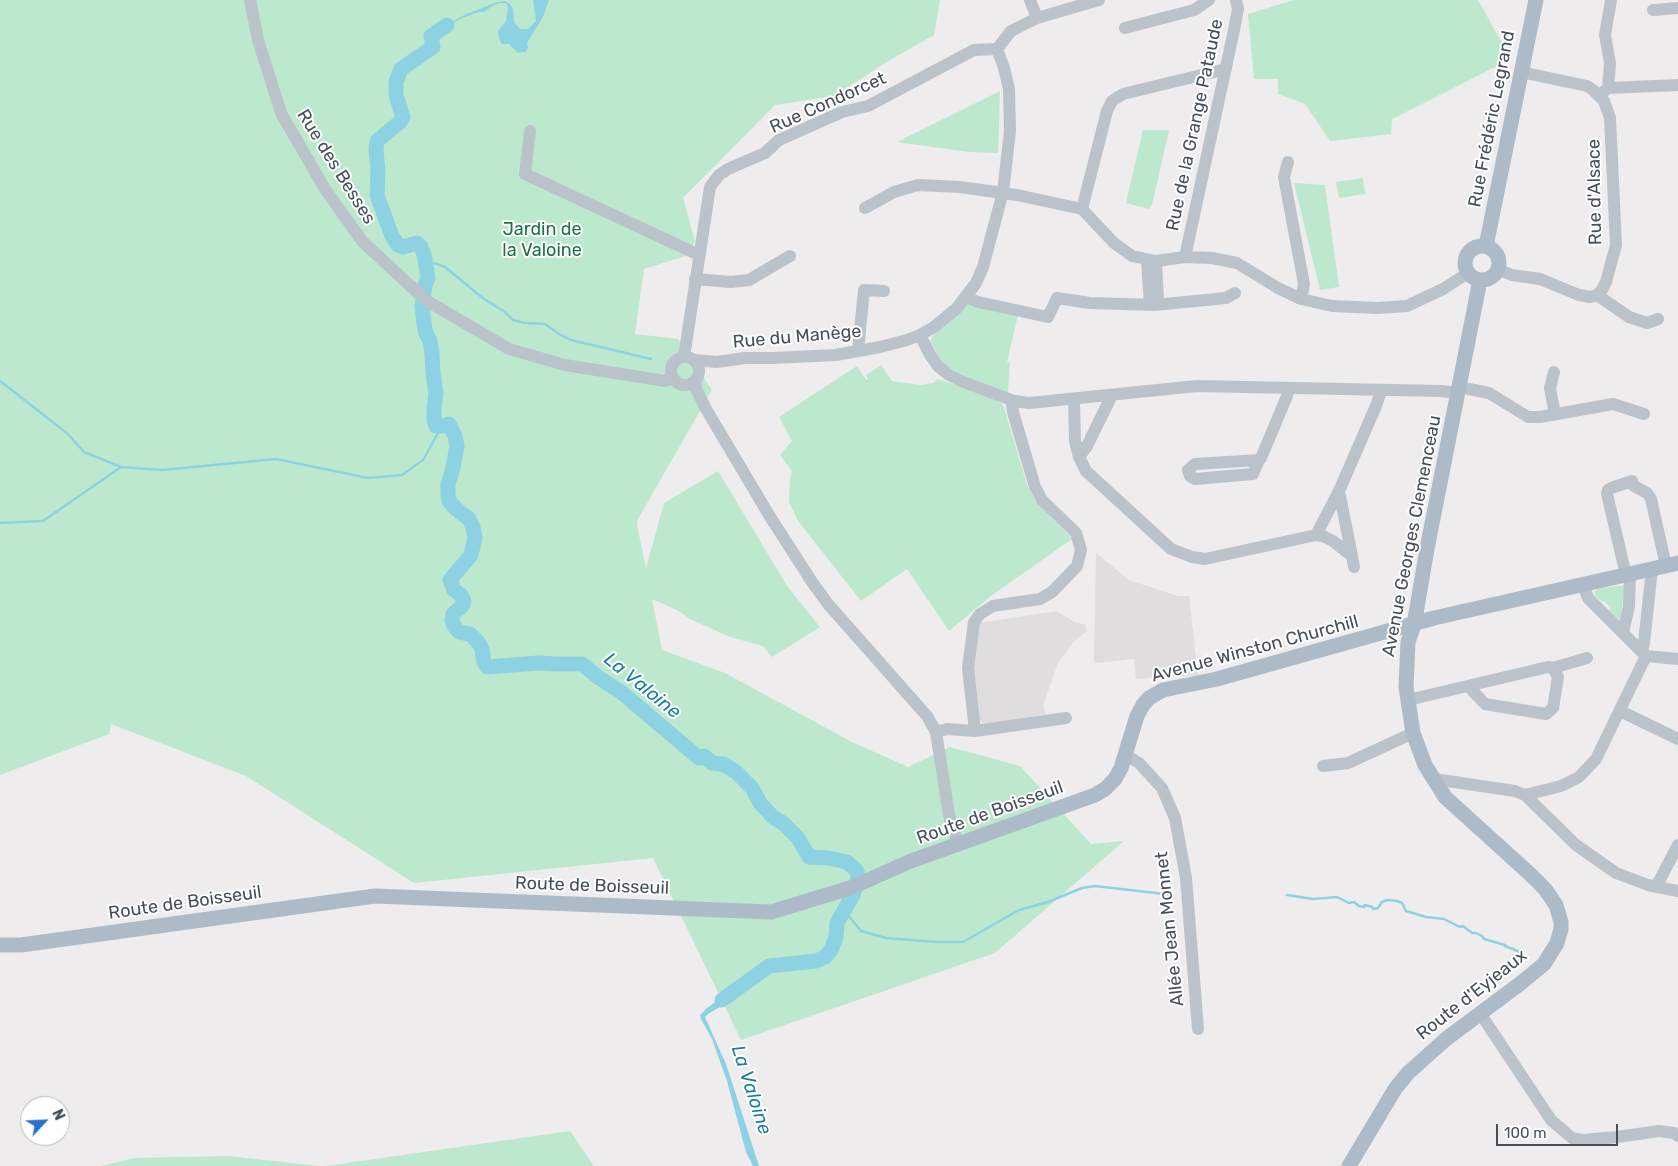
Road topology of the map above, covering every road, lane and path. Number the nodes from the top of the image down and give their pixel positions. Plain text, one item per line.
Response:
1 (250, 0) edge
2 (1030, 0) edge
3 (1099, 0) edge
4 (1209, 0) edge
5 (1236, 0) edge
6 (1536, 0) edge
7 (1612, 0) edge
8 (1675, 5) edge
9 (1653, 10) dead end
10 (1037, 18) junction
11 (1125, 28) dead end
12 (997, 49) junction
13 (1226, 69) junction
14 (1521, 72) junction
15 (1678, 85) edge
16 (1604, 92) junction
17 (530, 131) dead end
18 (1288, 162) dead end
19 (1002, 192) junction
20 (865, 208) dead end
21 (1082, 210) junction
22 (1486, 246) junction
23 (699, 255) junction
24 (790, 256) dead end
25 (1185, 257) junction
26 (1151, 260) junction
27 (1497, 269) junction
28 (1474, 277) junction
29 (696, 279) junction
30 (884, 291) dead end
31 (1235, 293) dead end
32 (1598, 295) junction
33 (966, 297) junction
34 (1301, 299) junction
35 (1154, 305) junction
36 (1658, 319) dead end
37 (920, 335) junction
38 (858, 350) junction
39 (693, 362) junction
40 (1554, 372) dead end
41 (675, 377) junction
42 (695, 382) junction
43 (1288, 388) junction
44 (1459, 390) junction
45 (1381, 391) junction
46 (1112, 395) junction
47 (1074, 399) junction
48 (1014, 401) junction
49 (706, 409) junction
50 (1555, 414) junction
51 (1644, 414) dead end
52 (1079, 457) junction
53 (1259, 460) junction
54 (1339, 491) junction
55 (1316, 535) junction
56 (1665, 566) edge
57 (1628, 575) junction
58 (1583, 585) junction
59 (1414, 625) junction
60 (1623, 633) junction
61 (1644, 653) junction
62 (1587, 658) dead end
63 (1678, 659) edge
64 (1553, 668) junction
65 (1469, 687) junction
66 (1408, 700) junction
67 (1620, 711) junction
68 (1066, 718) dead end
69 (975, 731) junction
70 (936, 732) junction
71 (1413, 733) junction
72 (1130, 738) joint
73 (1678, 739) edge
74 (1126, 755) junction
75 (1323, 766) dead end
76 (1434, 778) junction
77 (1526, 795) junction
78 (958, 844) junction
79 (1678, 845) edge
80 (1508, 855) joint
81 (1656, 887) junction
82 (1678, 891) edge
83 (0, 945) edge
84 (1480, 1014) junction
85 (1198, 1029) dead end
86 (1678, 1136) edge
87 (1349, 1166) edge

1 - 41 street, Rue des Besses
2 - 10 street
3 - 10 street
4 - 11 street
5 - 13 street, Rue de la Grange Pataude
6 - 14 main road, Rue Frédéric Legrand
7 - 16 street
8 - 9 street
10 - 12 street
12 - 19 street, Rue du Manège
12 - 23 street, Rue Condorcet
13 - 21 street
13 - 25 street, Rue de la Grange Pataude
14 - 16 street
14 - 22 main road, Rue Frédéric Legrand
15 - 16 street
16 - 32 street, Rue d'Alsace
17 - 23 street
18 - 34 street
19 - 20 street
19 - 21 street
19 - 33 street, Rue du Manège
21 - 26 street
22 - 27 main road
22 - 28 main road
23 - 29 street
24 - 29 street
25 - 26 street
25 - 34 street
26 - 35 street
27 - 28 main road
27 - 32 street
28 - 34 street
28 - 44 main road, Avenue Georges Clemenceau
29 - 39 street
30 - 38 street
31 - 35 street
32 - 36 street
33 - 35 street
33 - 37 street, Rue du Manège
37 - 38 street, Rue du Manège
37 - 48 street
38 - 39 street, Rue du Manège
39 - 41 street
39 - 42 street
40 - 50 street
41 - 42 street
41 - 49 street
42 - 49 street
43 - 45 street
43 - 46 street
43 - 53 street
44 - 45 street
44 - 50 street
44 - 59 main road, Avenue Georges Clemenceau
45 - 54 street
46 - 47 street
46 - 52 street
47 - 48 street
47 - 52 street
48 - 69 street
49 - 70 street
50 - 51 street
52 - 55 street
53 - 53 street
54 - 55 street
54 - 55 street
56 - 57 main road, Avenue Winston Churchill
56 - 57 street
56 - 61 street
57 - 58 main road, Avenue Winston Churchill
57 - 60 street
58 - 59 main road, Avenue Winston Churchill
58 - 60 street
59 - 66 main road, Avenue Georges Clemenceau
59 - 72 main road, Avenue Winston Churchill
60 - 61 street
61 - 63 street
61 - 67 street
62 - 64 street
64 - 65 street
64 - 65 street
65 - 66 street
66 - 71 main road, Avenue Georges Clemenceau
67 - 73 street
67 - 77 street
68 - 69 street
69 - 70 street
70 - 78 street
71 - 75 street
71 - 76 main road, Avenue Georges Clemenceau
72 - 74 main road, Route de Boisseuil
74 - 78 main road, Route de Boisseuil
74 - 85 street, Allée Jean Monnet
76 - 77 street
76 - 80 main road, Avenue Georges Clemenceau
77 - 81 street
78 - 83 main road, Route de Boisseuil
79 - 81 street
80 - 84 main road, Route d'Eyjeaux
81 - 82 street
84 - 86 street
84 - 87 main road, Route d'Eyjeaux

